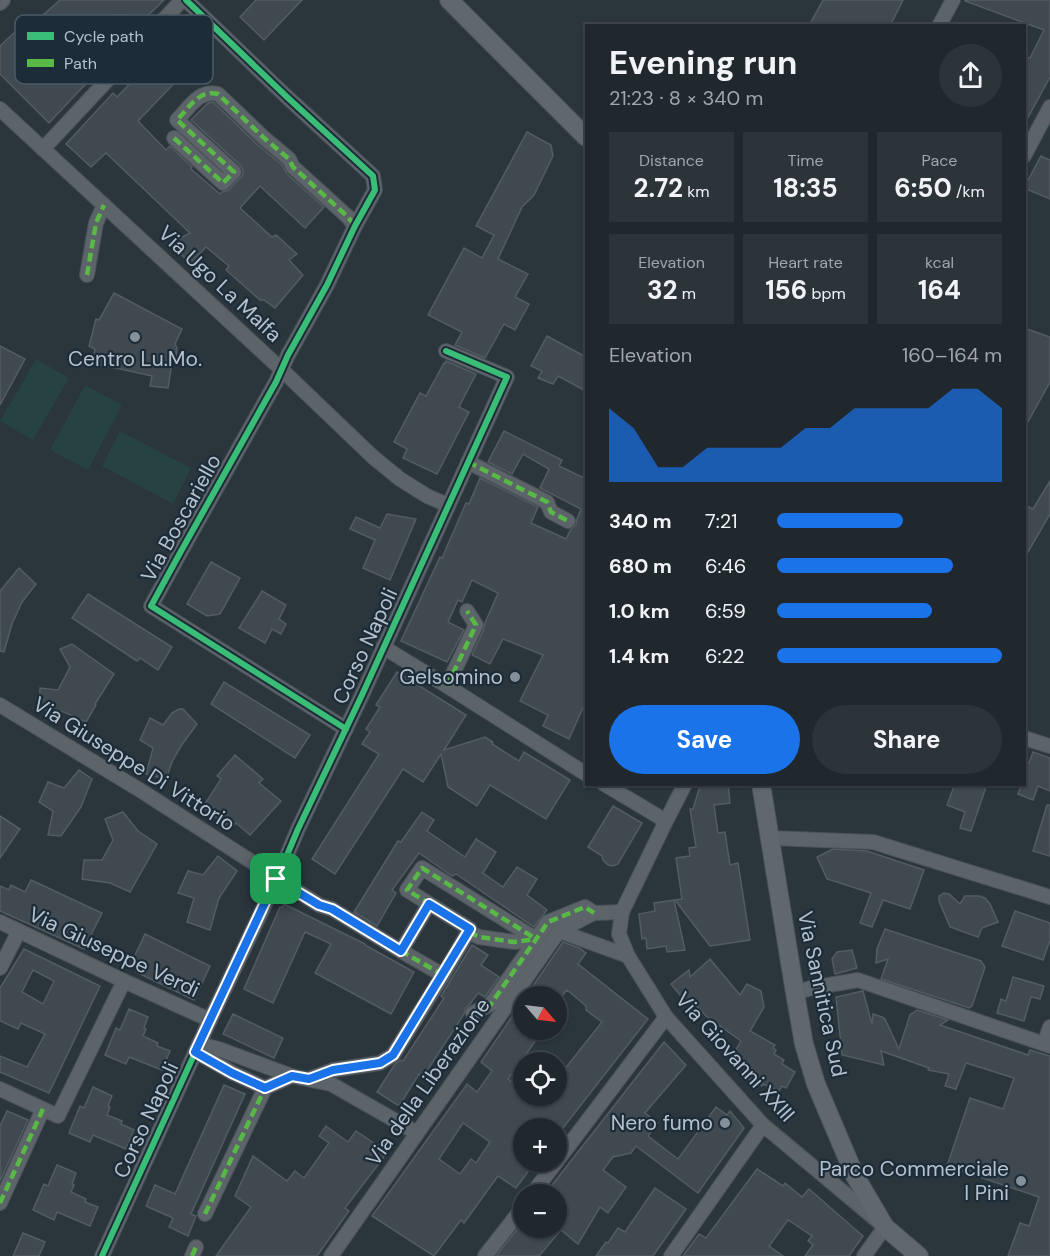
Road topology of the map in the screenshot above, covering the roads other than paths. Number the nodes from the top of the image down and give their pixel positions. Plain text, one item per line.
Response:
1 (3, 0) edge
2 (184, 0) edge
3 (450, 0) edge
4 (953, 0) edge
5 (0, 3) edge
6 (170, 15) edge
7 (200, 15) edge
8 (940, 24) edge
9 (213, 27) edge
10 (105, 84) edge
11 (1050, 107) edge
12 (0, 109) edge
13 (585, 136) edge
14 (174, 138) dead end
15 (43, 149) junction
16 (1026, 152) edge
17 (104, 205) junction
18 (355, 226) junction
19 (87, 275) dead end
20 (446, 351) dead end
21 (282, 370) junction
22 (468, 462) junction
23 (448, 506) junction
24 (568, 521) dead end
25 (466, 611) dead end
26 (383, 647) junction
27 (447, 686) junction
28 (0, 705) edge
29 (346, 729) junction
30 (1026, 739) edge
31 (1050, 746) edge
32 (585, 773) edge
33 (607, 786) edge
34 (684, 786) edge
35 (761, 786) edge
36 (666, 821) junction
37 (769, 838) junction
38 (276, 879) junction
39 (1050, 897) edge
40 (429, 904) junction
41 (622, 912) junction
42 (594, 913) junction
43 (0, 922) edge
44 (559, 931) junction
45 (20, 932) junction
46 (469, 932) junction
47 (536, 939) junction
48 (401, 951) junction
49 (628, 956) junction
50 (0, 968) edge
51 (443, 975) junction
52 (124, 981) junction
53 (795, 993) junction
54 (473, 1012) dead end
55 (666, 1017) junction
56 (210, 1020) junction
57 (1050, 1027) edge
58 (1047, 1045) edge
59 (197, 1048) junction
60 (292, 1076) junction
61 (309, 1079) junction
62 (265, 1088) junction
63 (0, 1089) edge
64 (43, 1109) junction
65 (763, 1125) junction
66 (417, 1133) junction
67 (540, 1184) edge
68 (0, 1203) edge
69 (205, 1214) dead end
70 (513, 1220) edge
71 (885, 1227) junction
72 (104, 1255) edge
73 (331, 1256) edge
74 (485, 1256) edge
75 (671, 1256) edge
76 (864, 1256) edge
77 (919, 1256) edge

1 - 5 street
2 - 6 street
2 - 7 street
3 - 13 main road
4 - 8 street
9 - 18 street
10 - 15 street
11 - 16 street
12 - 15 street, Via Ugo La Malfa
14 - 18 street
15 - 17 street, Via Ugo La Malfa
17 - 19 street
17 - 21 street, Via Ugo La Malfa
18 - 21 street
20 - 22 street, Corso Napoli
21 - 23 street, Via Ugo La Malfa
21 - 29 street, Via Boscariello
22 - 23 street, Corso Napoli
22 - 24 street
23 - 26 street, Corso Napoli
25 - 27 street
26 - 27 street
26 - 29 street, Corso Napoli
27 - 32 street
28 - 38 street, Via Giuseppe Di Vittorio
29 - 38 street, Corso Napoli
30 - 31 street
33 - 36 street
34 - 36 street, Via Giovanni XXIII
35 - 37 main road, Via Sannitica Sud
36 - 41 street, Via Giovanni XXIII
37 - 39 street
37 - 53 main road, Via Sannitica Sud
38 - 48 street
38 - 56 street, Corso Napoli
40 - 46 street
40 - 47 street
40 - 48 street
41 - 42 street, Via della Liberazione
41 - 49 street, Via Giovanni XXIII
42 - 44 street, Via della Liberazione
42 - 47 street, Via della Liberazione
43 - 45 street, Via Giuseppe Verdi
44 - 49 street
44 - 66 street, Via della Liberazione
45 - 50 street
45 - 52 street, Via Giuseppe Verdi
46 - 47 street
46 - 51 street
47 - 54 street, Via della Liberazione
48 - 51 street
49 - 55 street, Via Giovanni XXIII
51 - 61 street
52 - 56 street, Via Giuseppe Verdi
52 - 64 street
53 - 58 street
53 - 71 main road, Via Sannitica Sud
55 - 65 street, Via Giovanni XXIII
55 - 67 street
56 - 59 street, Corso Napoli
57 - 58 street
59 - 60 street
59 - 62 street
59 - 72 street, Corso Napoli
60 - 61 street
60 - 62 street
61 - 66 street
62 - 69 street
63 - 64 street
64 - 68 street
65 - 71 street, Via Giovanni XXIII
65 - 75 street
66 - 73 street, Via della Liberazione
70 - 74 street
71 - 76 street
71 - 77 main road, Via Sannitica Sud

